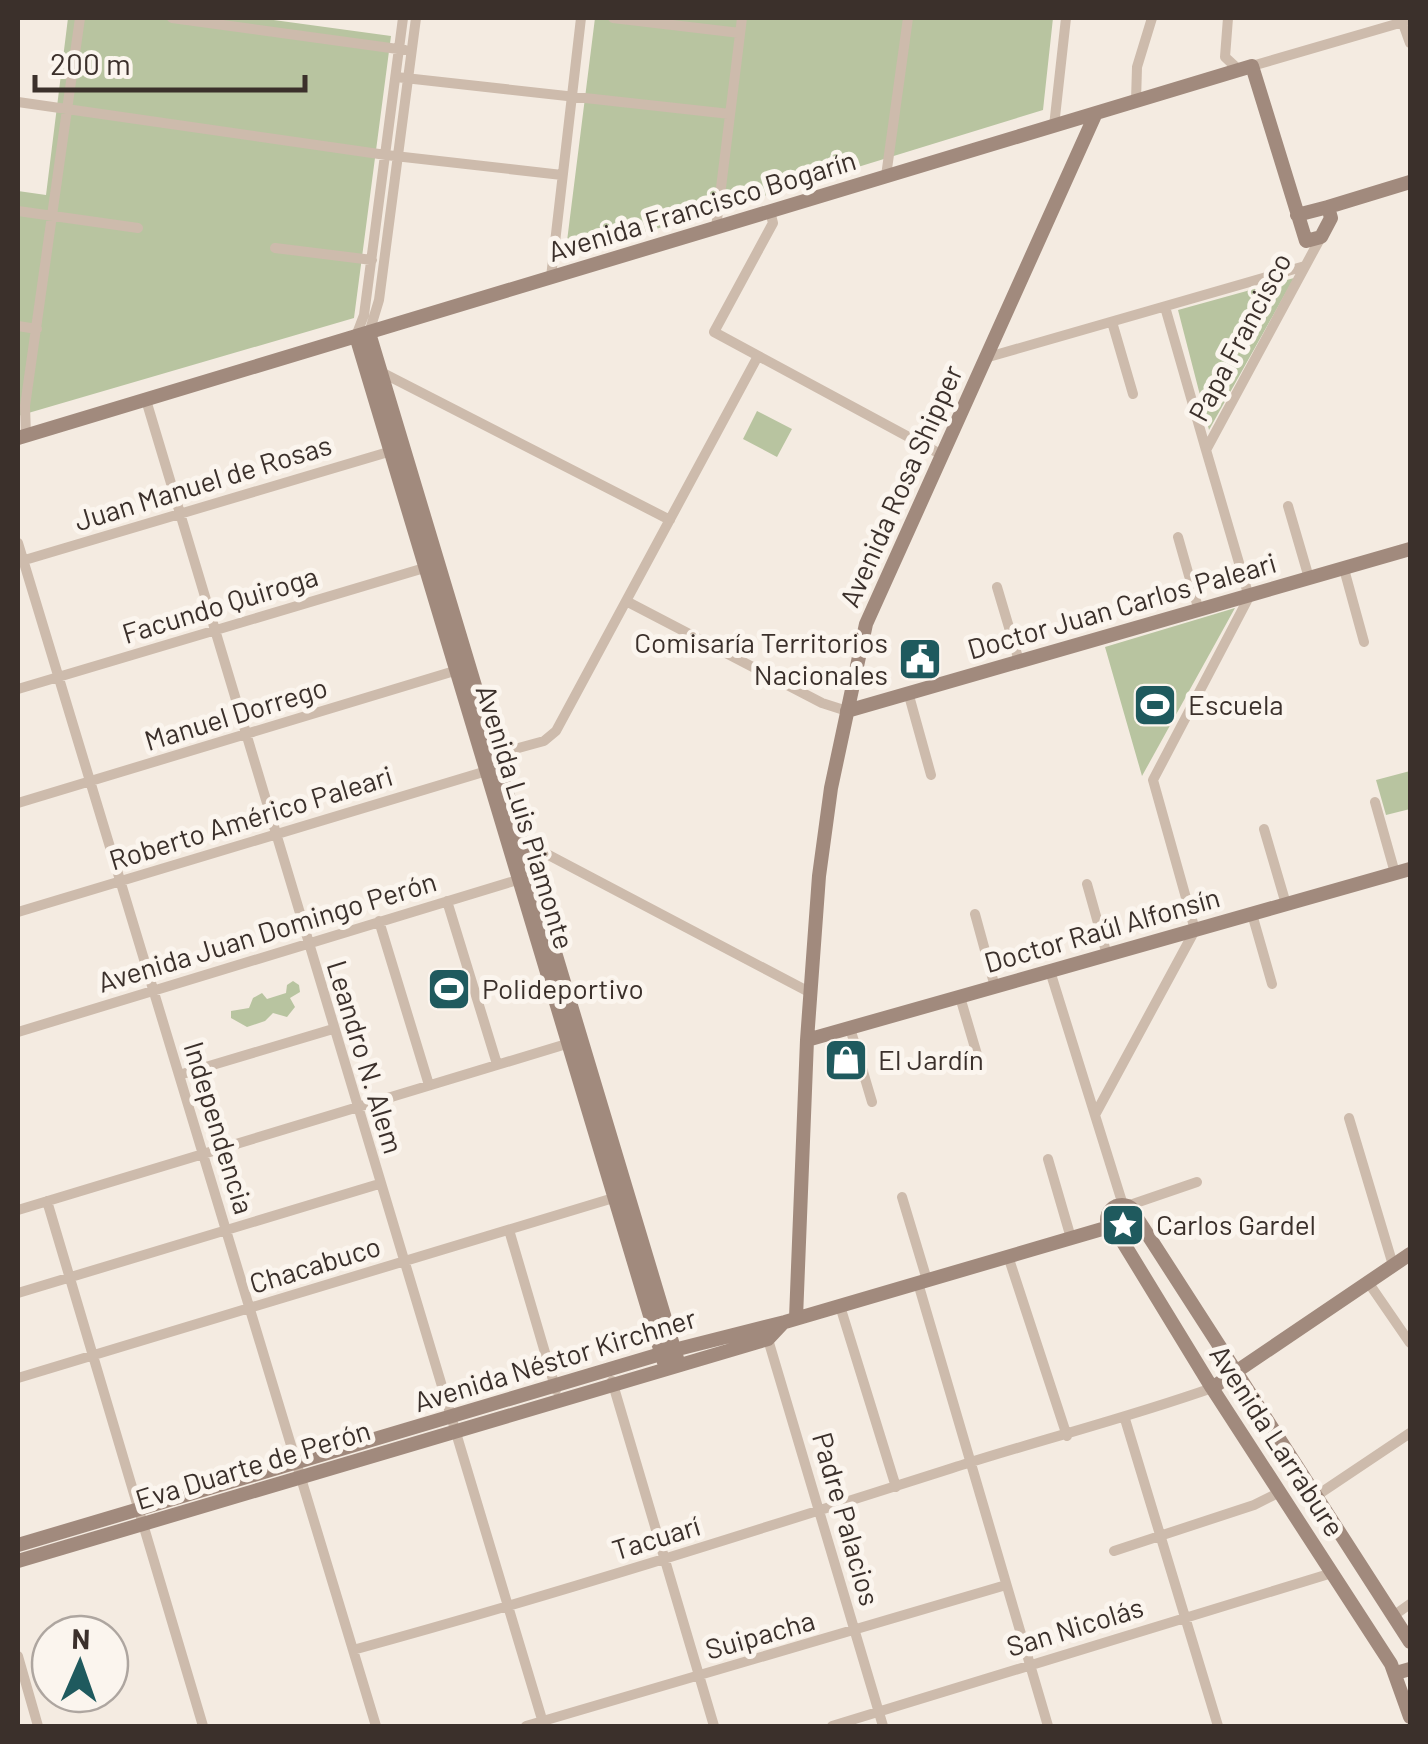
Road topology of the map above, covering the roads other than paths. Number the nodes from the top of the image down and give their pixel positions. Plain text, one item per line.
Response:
1 (80, 18) edge
2 (172, 18) edge
3 (403, 18) edge
4 (416, 18) edge
5 (581, 18) edge
6 (613, 18) edge
7 (742, 18) edge
8 (908, 18) edge
9 (1066, 18) edge
10 (1152, 18) edge
11 (1228, 18) edge
12 (1405, 20) edge
13 (740, 33) junction
14 (1410, 43) edge
15 (405, 49) junction
16 (1245, 68) junction
17 (402, 78) junction
18 (572, 95) junction
19 (1136, 101) junction
20 (18, 102) edge
21 (66, 108) junction
22 (1096, 113) junction
23 (730, 114) junction
24 (1054, 126) junction
25 (392, 156) junction
26 (562, 174) junction
27 (886, 176) junction
28 (1410, 182) edge
29 (1328, 206) junction
30 (18, 210) edge
31 (770, 212) junction
32 (1297, 215) junction
33 (52, 216) junction
34 (138, 228) dead end
35 (716, 228) junction
36 (276, 248) dead end
37 (1307, 254) junction
38 (372, 260) junction
39 (551, 278) junction
40 (1165, 307) junction
41 (1112, 322) junction
42 (18, 326) edge
43 (37, 329) junction
44 (363, 334) junction
45 (758, 356) junction
46 (984, 358) junction
47 (371, 370) junction
48 (1133, 394) dead end
49 (146, 400) junction
50 (22, 437) edge
51 (395, 450) junction
52 (1206, 450) junction
53 (942, 455) junction
54 (1288, 506) dead end
55 (180, 514) junction
56 (670, 520) junction
57 (1178, 538) dead end
58 (18, 543) edge
59 (1410, 549) edge
60 (20, 562) edge
61 (430, 566) junction
62 (1344, 569) junction
63 (1310, 578) junction
64 (998, 587) dead end
65 (1249, 597) junction
66 (626, 601) junction
67 (1199, 611) junction
68 (216, 630) junction
69 (1364, 642) dead end
70 (1019, 661) junction
71 (461, 669) junction
72 (58, 677) junction
73 (18, 690) edge
74 (908, 692) junction
75 (848, 711) junction
76 (247, 734) junction
77 (490, 763) junction
78 (931, 775) dead end
79 (90, 781) junction
80 (1375, 802) dead end
81 (18, 804) edge
82 (1264, 829) dead end
83 (277, 834) junction
84 (515, 850) junction
85 (1410, 868) edge
86 (1395, 873) junction
87 (524, 878) junction
88 (121, 881) junction
89 (1087, 884) dead end
90 (447, 900) junction
91 (1286, 904) junction
92 (18, 912) edge
93 (974, 914) dead end
94 (1252, 914) junction
95 (378, 921) junction
96 (1195, 930) junction
97 (308, 943) junction
98 (1108, 955) junction
99 (1050, 971) junction
100 (1272, 984) dead end
101 (995, 987) junction
102 (154, 989) junction
103 (811, 993) junction
104 (960, 997) junction
105 (850, 1028) junction
106 (334, 1029) junction
107 (18, 1032) edge
108 (808, 1040) junction
109 (573, 1042) junction
110 (496, 1064) junction
111 (981, 1068) dead end
112 (180, 1076) junction
113 (428, 1084) junction
114 (872, 1102) dead end
115 (356, 1106) junction
116 (1096, 1114) junction
117 (1349, 1118) dead end
118 (202, 1154) junction
119 (1048, 1159) dead end
120 (1198, 1182) dead end
121 (380, 1184) junction
122 (620, 1196) junction
123 (902, 1197) dead end
124 (47, 1201) junction
125 (1129, 1209) junction
126 (18, 1210) edge
127 (509, 1230) junction
128 (1113, 1230) junction
129 (226, 1231) junction
130 (1071, 1238) junction
131 (1410, 1254) edge
132 (1008, 1256) junction
133 (402, 1262) junction
134 (1393, 1265) junction
135 (71, 1277) junction
136 (922, 1281) junction
137 (1368, 1282) junction
138 (18, 1293) edge
139 (840, 1306) junction
140 (248, 1309) junction
141 (790, 1320) junction
142 (766, 1332) junction
143 (1410, 1343) edge
144 (93, 1355) junction
145 (670, 1360) junction
146 (1235, 1373) junction
147 (18, 1378) edge
148 (611, 1378) junction
149 (1212, 1388) junction
150 (557, 1393) junction
151 (1125, 1419) junction
152 (452, 1424) junction
153 (1410, 1433) edge
154 (1066, 1436) junction
155 (970, 1463) junction
156 (299, 1470) junction
157 (896, 1486) junction
158 (1280, 1492) junction
159 (1316, 1496) junction
160 (820, 1510) junction
161 (140, 1517) junction
162 (1161, 1537) junction
163 (18, 1545) edge
164 (1114, 1550) dead end
165 (665, 1558) junction
166 (18, 1561) edge
167 (1332, 1573) junction
168 (1006, 1585) junction
169 (1410, 1604) edge
170 (508, 1608) junction
171 (1393, 1616) junction
172 (1186, 1617) junction
173 (855, 1630) junction
174 (1410, 1642) edge
175 (353, 1650) junction
176 (18, 1656) edge
177 (1029, 1664) junction
178 (1403, 1671) edge
179 (699, 1676) junction
180 (879, 1713) junction
181 (1410, 1718) edge
182 (543, 1724) edge
183 (38, 1726) edge
184 (203, 1726) edge
185 (376, 1726) edge
186 (526, 1726) edge
187 (714, 1726) edge
188 (832, 1726) edge
189 (884, 1726) edge
190 (1048, 1726) edge
191 (1218, 1726) edge

1 - 21 street
2 - 15 street
3 - 15 street
4 - 15 street
5 - 18 street
6 - 13 street
7 - 13 street
8 - 27 street
9 - 24 street
10 - 19 street
11 - 16 street
12 - 14 street
12 - 16 street
13 - 23 street
15 - 17 street
16 - 19 street, Avenida Francisco Bogarín
16 - 32 street
17 - 18 street
17 - 25 street
18 - 23 street
18 - 26 street
19 - 22 street, Avenida Francisco Bogarín
20 - 21 street
21 - 25 street
21 - 33 street
22 - 24 street, Avenida Francisco Bogarín
22 - 46 street, Avenida Rosa Shipper
23 - 35 street
24 - 27 street, Avenida Francisco Bogarín
25 - 26 street
25 - 38 street
25 - 44 street
26 - 39 street
27 - 31 street, Avenida Francisco Bogarín
28 - 29 street
29 - 32 street
29 - 37 street
30 - 33 street
31 - 35 street, Avenida Francisco Bogarín
31 - 45 street
32 - 37 street
33 - 34 street
33 - 43 street
35 - 39 street, Avenida Francisco Bogarín
36 - 38 street
37 - 40 street
37 - 52 street, Papa Francisco
38 - 44 street
39 - 44 street, Avenida Francisco Bogarín
40 - 41 street
40 - 52 street
41 - 46 street
41 - 48 street
42 - 43 street
43 - 50 street
44 - 47 street, Avenida Luis Piamonte
44 - 49 street, Avenida Francisco Bogarín
45 - 53 street
45 - 56 street, Roberto Américo Paleari
46 - 53 street, Avenida Rosa Shipper
47 - 51 street, Avenida Luis Piamonte
47 - 56 street
49 - 50 street, Avenida Francisco Bogarín
49 - 55 street, Leandro N. Alem
51 - 55 street, Juan Manuel de Rosas
51 - 61 street, Avenida Luis Piamonte
52 - 65 street, Papa Francisco
53 - 75 street, Avenida Rosa Shipper
54 - 63 street
55 - 60 street, Juan Manuel de Rosas
55 - 68 street, Leandro N. Alem
56 - 66 street, Roberto Américo Paleari
57 - 67 street
58 - 60 street, Independencia
59 - 62 street, Doctor Juan Carlos Paleari
60 - 72 street, Independencia
61 - 68 street, Facundo Quiroga
61 - 71 street, Avenida Luis Piamonte
62 - 63 street, Doctor Juan Carlos Paleari
62 - 69 street
63 - 65 street, Doctor Juan Carlos Paleari
64 - 70 street
65 - 67 street, Doctor Juan Carlos Paleari
65 - 96 street
66 - 75 street
66 - 77 street, Roberto Américo Paleari
67 - 70 street, Doctor Juan Carlos Paleari
68 - 72 street, Facundo Quiroga
68 - 76 street, Leandro N. Alem
70 - 74 street, Doctor Juan Carlos Paleari
71 - 76 street, Manuel Dorrego
71 - 77 street, Avenida Luis Piamonte
72 - 73 street, Facundo Quiroga
72 - 79 street, Independencia
74 - 75 street, Doctor Juan Carlos Paleari
74 - 78 street
75 - 103 street, Avenida Rosa Shipper
76 - 79 street, Manuel Dorrego
76 - 83 street, Leandro N. Alem
77 - 83 street, Roberto Américo Paleari
77 - 84 street, Avenida Luis Piamonte
79 - 81 street, Manuel Dorrego
79 - 88 street, Independencia
80 - 86 street
82 - 91 street
83 - 88 street, Roberto Américo Paleari
83 - 97 street, Leandro N. Alem
84 - 87 street, Avenida Luis Piamonte
84 - 103 street
85 - 86 street, Doctor Raúl Alfonsín
86 - 91 street, Doctor Raúl Alfonsín
87 - 90 street, Avenida Juan Domingo Perón
87 - 109 street, Avenida Luis Piamonte
88 - 92 street, Roberto Américo Paleari
88 - 102 street, Independencia
89 - 98 street
90 - 95 street, Avenida Juan Domingo Perón
90 - 110 street
91 - 94 street, Doctor Raúl Alfonsín
93 - 101 street
94 - 96 street, Doctor Raúl Alfonsín
94 - 100 street
95 - 97 street, Avenida Juan Domingo Perón
95 - 113 street
96 - 98 street, Doctor Raúl Alfonsín
96 - 116 street
97 - 102 street, Avenida Juan Domingo Perón
97 - 106 street, Leandro N. Alem
98 - 99 street, Doctor Raúl Alfonsín
99 - 101 street, Doctor Raúl Alfonsín
99 - 116 street
101 - 104 street, Doctor Raúl Alfonsín
102 - 107 street, Avenida Juan Domingo Perón
102 - 112 street, Independencia
103 - 108 street, Avenida Rosa Shipper
104 - 105 street, Doctor Raúl Alfonsín
104 - 111 street
105 - 108 street, Doctor Raúl Alfonsín
105 - 114 street
106 - 112 street
106 - 115 street, Leandro N. Alem
108 - 141 street, Avenida Rosa Shipper
109 - 110 street
109 - 122 street, Avenida Luis Piamonte
110 - 113 street
112 - 118 street, Independencia
113 - 115 street
115 - 118 street
115 - 121 street, Leandro N. Alem
116 - 125 street
117 - 134 street
118 - 124 street
118 - 129 street, Independencia
119 - 130 street
120 - 125 street
121 - 129 street
121 - 133 street, Leandro N. Alem
122 - 127 street, Chacabuco
122 - 145 street, Avenida Luis Piamonte
123 - 136 street
124 - 126 street
124 - 135 street
125 - 128 street
125 - 128 street
125 - 146 street, Avenida Larrabure
127 - 133 street, Chacabuco
127 - 150 street
128 - 130 street
128 - 149 street, Avenida Larrabure
129 - 135 street
129 - 140 street, Independencia
130 - 132 street
131 - 134 street
132 - 136 street
132 - 154 street
133 - 140 street, Chacabuco
133 - 152 street, Leandro N. Alem
134 - 137 street
135 - 138 street
135 - 144 street
136 - 139 street
136 - 155 street
137 - 143 street
137 - 146 street
139 - 141 street
139 - 157 street
140 - 144 street, Chacabuco
140 - 156 street, Independencia
141 - 142 street, Eva Duarte de Perón
142 - 145 street, Eva Duarte de Perón
142 - 160 street, Padre Palacios
144 - 147 street, Chacabuco
144 - 161 street
145 - 148 street, Eva Duarte de Perón
146 - 149 street
146 - 159 street, Avenida Larrabure
148 - 150 street, Eva Duarte de Perón
148 - 165 street
149 - 151 street, Tacuarí
149 - 158 street, Avenida Larrabure
150 - 152 street, Eva Duarte de Perón
151 - 154 street, Tacuarí
151 - 162 street
152 - 156 street, Eva Duarte de Perón
152 - 170 street, Leandro N. Alem
153 - 159 street
154 - 155 street, Tacuarí
155 - 157 street, Tacuarí
155 - 168 street
156 - 161 street, Eva Duarte de Perón
156 - 175 street, Independencia
157 - 160 street, Tacuarí
158 - 162 street
158 - 167 street, Avenida Larrabure
159 - 171 street, Avenida Larrabure
160 - 165 street, Tacuarí
160 - 173 street, Padre Palacios
161 - 163 street
161 - 166 street, Eva Duarte de Perón
161 - 184 street
162 - 164 street
162 - 172 street
165 - 170 street, Tacuarí
165 - 179 street
167 - 172 street, San Nicolás
167 - 178 street, Avenida Larrabure
168 - 173 street, Suipacha
168 - 177 street
169 - 171 street
170 - 175 street, Tacuarí
170 - 182 street, Leandro N. Alem
171 - 174 street, Avenida Larrabure
172 - 177 street, San Nicolás
172 - 191 street
173 - 179 street, Suipacha
173 - 180 street, Padre Palacios
175 - 185 street, Independencia
176 - 183 street
177 - 180 street, San Nicolás
177 - 190 street
178 - 181 street, Avenida Larrabure
179 - 182 street, Suipacha
179 - 187 street
180 - 188 street, San Nicolás
180 - 189 street, Padre Palacios
182 - 186 street, Suipacha

